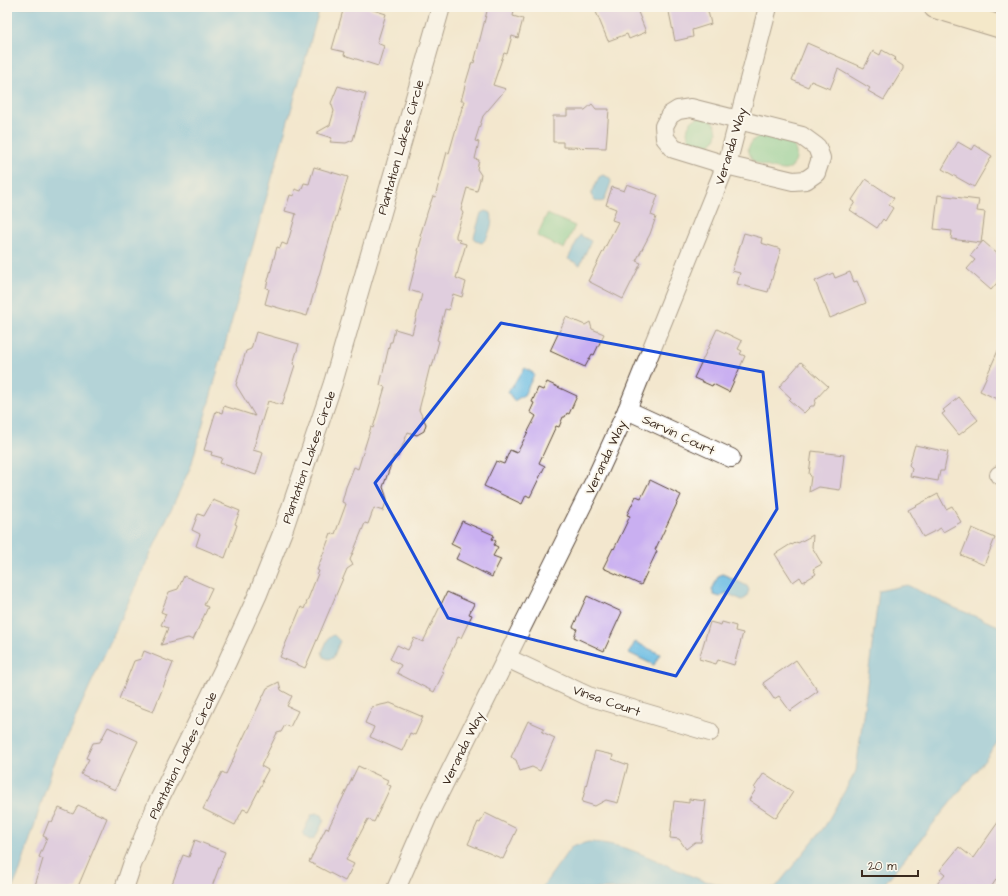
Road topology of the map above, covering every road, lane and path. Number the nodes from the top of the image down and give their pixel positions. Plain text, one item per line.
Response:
1 (441, 7) edge
2 (768, 7) edge
3 (938, 8) edge
4 (1001, 27) edge
5 (739, 119) junction
6 (726, 165) junction
7 (627, 410) junction
8 (731, 458) dead end
9 (507, 658) junction
10 (710, 732) dead end
11 (124, 889) edge
12 (396, 889) edge

1 - 11 street, Plantation Lakes Circle
2 - 5 street, Veranda Way
3 - 4 main road
5 - 6 street, Veranda Way
5 - 6 street
5 - 6 street
6 - 7 street, Veranda Way
7 - 8 street, Sarvin Court
7 - 9 street, Veranda Way
9 - 10 street, Vinsa Court
9 - 12 street, Veranda Way

